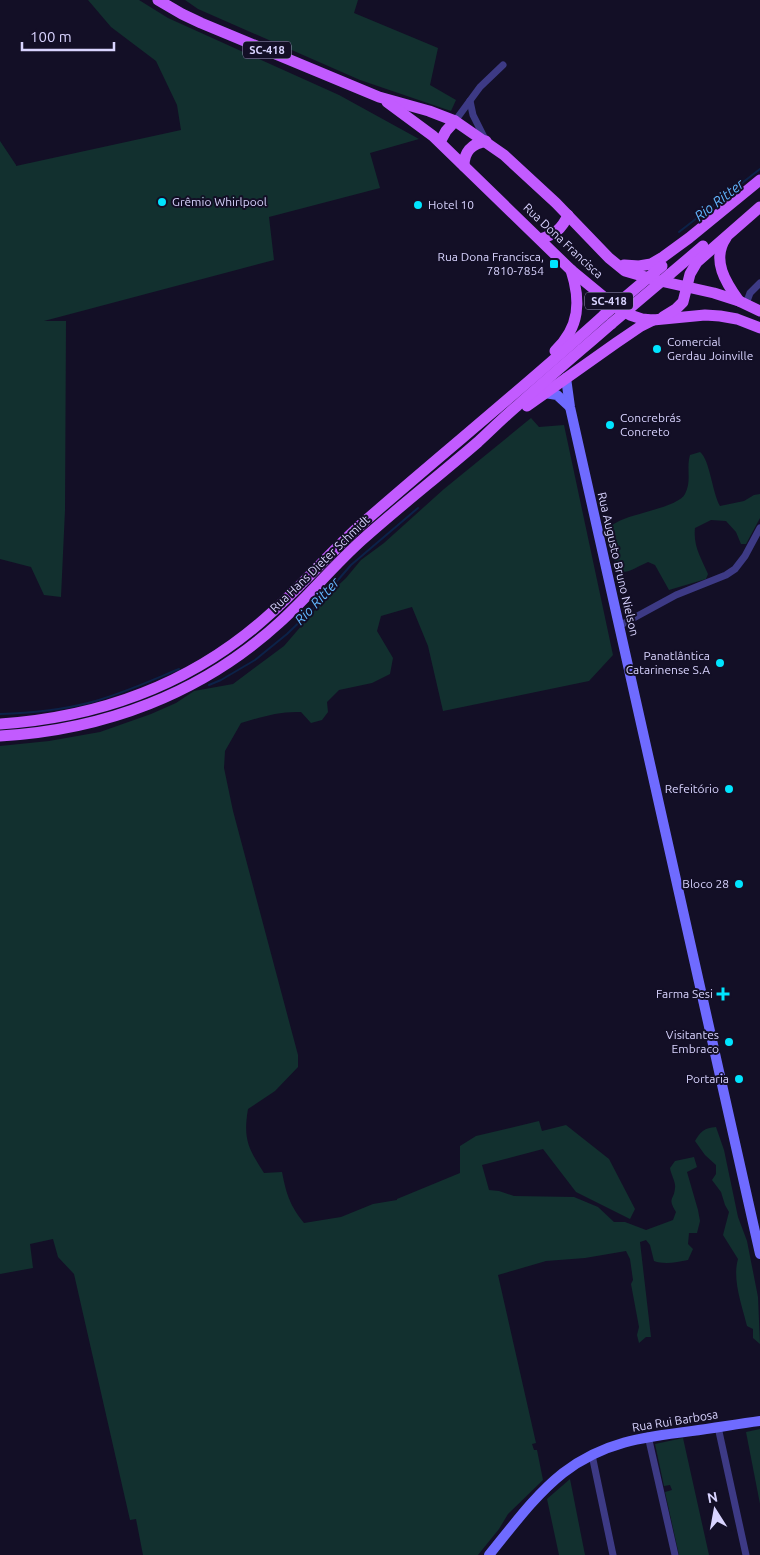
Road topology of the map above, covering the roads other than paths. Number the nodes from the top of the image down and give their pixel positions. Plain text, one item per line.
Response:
1 (158, 0) edge
2 (503, 65) dead end
3 (379, 97) junction
4 (470, 101) junction
5 (455, 121) junction
6 (486, 141) junction
7 (440, 142) junction
8 (464, 166) junction
9 (760, 180) edge
10 (760, 187) edge
11 (760, 200) edge
12 (760, 207) edge
13 (568, 215) junction
14 (731, 231) junction
15 (540, 239) junction
16 (614, 262) junction
17 (571, 270) junction
18 (666, 270) junction
19 (760, 283) edge
20 (686, 287) junction
21 (743, 303) junction
22 (760, 311) edge
23 (608, 319) junction
24 (737, 319) junction
25 (656, 320) junction
26 (760, 328) edge
27 (566, 378) junction
28 (545, 393) junction
29 (570, 407) junction
30 (472, 431) junction
31 (479, 441) junction
32 (760, 528) edge
33 (619, 626) junction
34 (0, 724) edge
35 (0, 736) edge
36 (760, 1254) edge
37 (760, 1421) edge
38 (718, 1427) junction
39 (648, 1436) junction
40 (592, 1455) junction
41 (489, 1555) edge
42 (613, 1555) edge
43 (675, 1555) edge
44 (746, 1555) edge

1 - 3 main road, Rua Dona Francisca / SC-418
2 - 4 street
3 - 5 main road, Rua Dona Francisca / SC-418
3 - 7 main road, Rua Dona Francisca / SC-418
4 - 5 street
4 - 6 street
5 - 6 main road, Rua Dona Francisca / SC-418
5 - 7 main road
6 - 8 main road
6 - 13 main road, Rua Dona Francisca / SC-418
7 - 8 main road, Rua Dona Francisca / SC-418
8 - 15 main road, Rua Dona Francisca / SC-418
9 - 16 main road
10 - 18 main road
11 - 18 main road
12 - 14 main road
13 - 15 main road
13 - 16 main road, Rua Dona Francisca / SC-418
14 - 20 main road
14 - 21 main road
15 - 17 main road, Rua Dona Francisca / SC-418
16 - 20 main road, Rua Dona Francisca / SC-418
17 - 25 main road, Rua Dona Francisca / SC-418
17 - 30 main road
18 - 23 main road, bridge
19 - 21 street
20 - 21 main road, Rua Dona Francisca
20 - 25 main road
21 - 22 main road, Rua Dona Francisca
21 - 24 main road
23 - 30 main road, Rua Hans Dieter Schmidt
23 - 31 main road, Rua Hans Dieter Schmidt
24 - 25 main road, Rua Dona Francisca
24 - 26 main road, Rua Dona Francisca
25 - 27 main road
27 - 28 main road
27 - 29 main road, Rua Augusto Bruno Nielson
28 - 29 main road
28 - 31 main road
29 - 33 main road, Rua Augusto Bruno Nielson
30 - 34 main road, Rua Hans Dieter Schmidt
31 - 35 main road, Rua Hans Dieter Schmidt
32 - 33 street
33 - 36 main road, Rua Augusto Bruno Nielson
37 - 38 main road, Rua Rui Barbosa
38 - 39 main road, Rua Rui Barbosa
38 - 44 street
39 - 40 main road, Rua Rui Barbosa
39 - 43 street
40 - 41 main road, Rua Rui Barbosa
40 - 42 street

